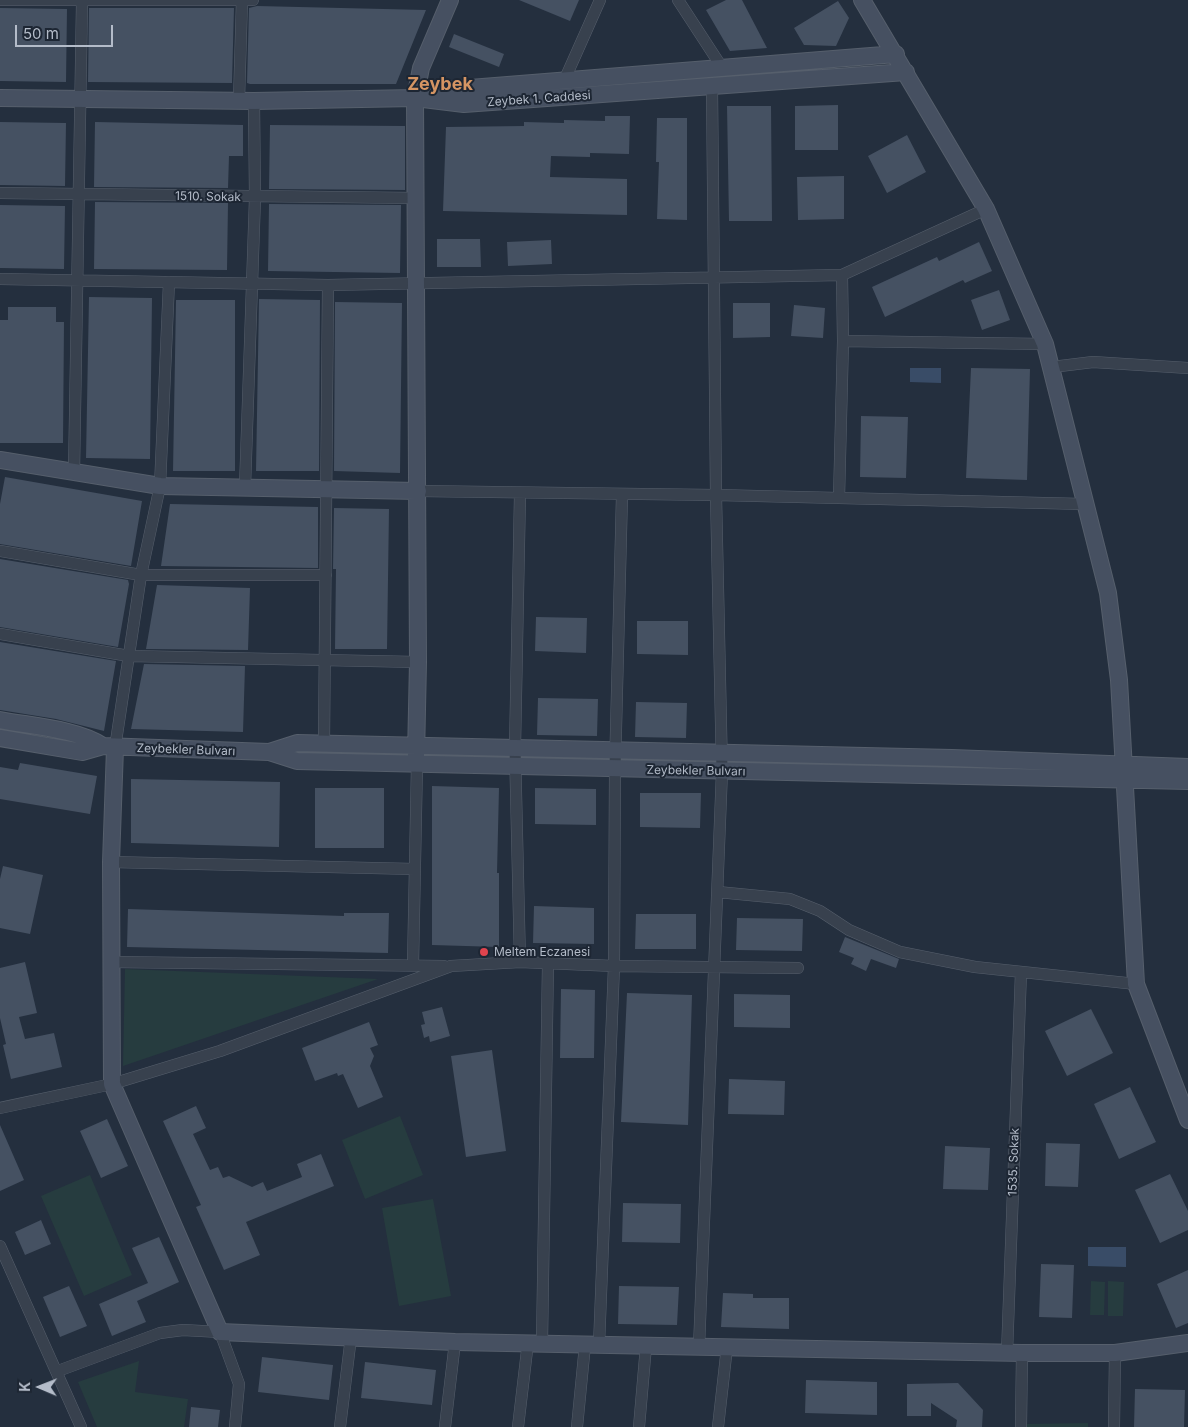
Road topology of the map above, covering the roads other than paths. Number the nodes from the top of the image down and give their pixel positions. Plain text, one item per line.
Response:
1 (0, 0) edge
2 (242, 0) edge
3 (253, 0) edge
4 (450, 0) edge
5 (600, 0) edge
6 (678, 0) edge
7 (862, 0) edge
8 (82, 2) junction
9 (896, 54) junction
10 (723, 69) junction
11 (906, 72) junction
12 (564, 81) junction
13 (712, 87) junction
14 (0, 98) edge
15 (79, 98) junction
16 (422, 98) junction
17 (247, 101) junction
18 (0, 194) edge
19 (78, 195) junction
20 (255, 198) junction
21 (415, 198) junction
22 (986, 209) junction
23 (842, 275) junction
24 (715, 277) junction
25 (0, 279) edge
26 (78, 281) junction
27 (169, 282) junction
28 (252, 284) junction
29 (415, 284) junction
30 (328, 285) junction
31 (843, 341) junction
32 (1045, 344) junction
33 (1052, 368) junction
34 (1188, 368) edge
35 (0, 460) edge
36 (74, 473) junction
37 (160, 486) junction
38 (245, 487) junction
39 (327, 488) junction
40 (418, 491) junction
41 (520, 494) junction
42 (622, 494) junction
43 (716, 495) junction
44 (839, 498) junction
45 (1084, 504) junction
46 (0, 551) edge
47 (141, 575) junction
48 (326, 575) junction
49 (0, 634) edge
50 (129, 656) junction
51 (324, 660) junction
52 (418, 662) junction
53 (0, 720) edge
54 (0, 738) edge
55 (324, 744) junction
56 (416, 746) junction
57 (109, 747) junction
58 (515, 748) junction
59 (616, 750) junction
60 (268, 752) junction
61 (722, 753) junction
62 (931, 758) junction
63 (416, 764) junction
64 (515, 766) junction
65 (1188, 767) edge
66 (615, 769) junction
67 (722, 771) junction
68 (1124, 772) junction
69 (931, 776) junction
70 (1188, 781) edge
71 (111, 862) junction
72 (415, 869) junction
73 (718, 892) junction
74 (111, 962) junction
75 (520, 962) junction
76 (548, 963) junction
77 (413, 965) junction
78 (451, 966) junction
79 (614, 966) junction
80 (716, 968) junction
81 (798, 968) dead end
82 (1021, 972) junction
83 (1136, 984) junction
84 (112, 1084) junction
85 (0, 1108) edge
86 (1188, 1120) edge
87 (0, 1246) edge
88 (220, 1332) junction
89 (351, 1337) junction
90 (455, 1342) junction
91 (535, 1343) junction
92 (1188, 1344) edge
93 (592, 1345) junction
94 (646, 1346) junction
95 (700, 1347) junction
96 (727, 1347) junction
97 (1015, 1353) junction
98 (1114, 1353) junction
99 (58, 1371) junction
100 (81, 1427) edge
101 (235, 1427) edge
102 (340, 1427) edge
103 (445, 1427) edge
104 (518, 1427) edge
105 (577, 1427) edge
106 (639, 1427) edge
107 (718, 1427) edge
108 (1021, 1427) edge
109 (1114, 1427) edge

1 - 8 street
2 - 3 street
2 - 8 street
2 - 17 street
4 - 16 street
5 - 12 street
6 - 10 street
7 - 9 street
8 - 15 street
9 - 10 street, Zeybek 1. Caddesi
9 - 11 street
10 - 12 street, Zeybek 1. Caddesi
11 - 13 street, Zeybek 1. Caddesi
11 - 22 street
12 - 16 street, Zeybek 1. Caddesi
13 - 16 street, Zeybek 1. Caddesi
13 - 24 street
14 - 15 street
15 - 17 street
15 - 19 street
16 - 17 street
16 - 21 street
17 - 20 street
18 - 19 street, 1510. Sokak
19 - 20 street, 1510. Sokak
19 - 26 street
20 - 21 street, 1510. Sokak
20 - 28 street
21 - 29 street
22 - 23 street
22 - 32 street
23 - 24 street
23 - 31 street
24 - 29 street
24 - 43 street
25 - 26 street
26 - 27 street
26 - 36 street
27 - 28 street
27 - 37 street
28 - 30 street
28 - 38 street
29 - 30 street
29 - 40 street
30 - 39 street
31 - 32 street
31 - 44 street
32 - 33 street
33 - 34 street
33 - 45 street
35 - 36 street
36 - 37 street
37 - 38 street
37 - 47 street
38 - 39 street
39 - 40 street
39 - 48 street
40 - 41 street
40 - 52 street
41 - 42 street
41 - 58 street
42 - 43 street
42 - 59 street
43 - 44 street
43 - 61 street
44 - 45 street
45 - 68 street
46 - 47 street
47 - 48 street
47 - 50 street
48 - 51 street
49 - 50 street
50 - 51 street
50 - 57 street
51 - 52 street
51 - 55 street
52 - 56 street
53 - 57 street, Zeybekler Bulvarı
54 - 57 street, Zeybekler Bulvarı
55 - 56 street, Zeybekler Bulvarı
55 - 60 street, Zeybekler Bulvarı
56 - 58 street, Zeybekler Bulvarı
56 - 63 street
57 - 60 street, Zeybekler Bulvarı
57 - 71 street
58 - 59 street, Zeybekler Bulvarı
58 - 64 street
59 - 61 street, Zeybekler Bulvarı
59 - 66 street
60 - 63 street, Zeybekler Bulvarı
61 - 62 street, Zeybekler Bulvarı
61 - 67 street
62 - 68 street, Zeybekler Bulvarı
62 - 69 street
63 - 64 street, Zeybekler Bulvarı
63 - 72 street
64 - 66 street, Zeybekler Bulvarı
64 - 75 street
65 - 68 street
66 - 67 street, Zeybekler Bulvarı
66 - 79 street
67 - 69 street, Zeybekler Bulvarı
67 - 73 street
68 - 69 street, Zeybekler Bulvarı
68 - 70 street
68 - 83 street
71 - 72 street
71 - 74 street
72 - 77 street
73 - 80 street
73 - 82 street
74 - 77 street
74 - 84 street
75 - 76 street
75 - 78 street
76 - 79 street
76 - 91 street
77 - 78 street
78 - 84 street
79 - 80 street
79 - 93 street
80 - 81 street
80 - 95 street
82 - 83 street
82 - 97 street, 1535. Sokak
83 - 86 street
84 - 85 street
84 - 88 street
87 - 99 street
88 - 89 street
88 - 99 street
88 - 101 street
89 - 90 street
89 - 102 street
90 - 91 street
90 - 103 street
91 - 93 street
91 - 104 street
92 - 98 street
93 - 94 street
93 - 105 street
94 - 95 street
94 - 106 street
95 - 96 street
96 - 97 street
96 - 107 street
97 - 98 street
97 - 108 street, 1535. Sokak
98 - 109 street
99 - 100 street

